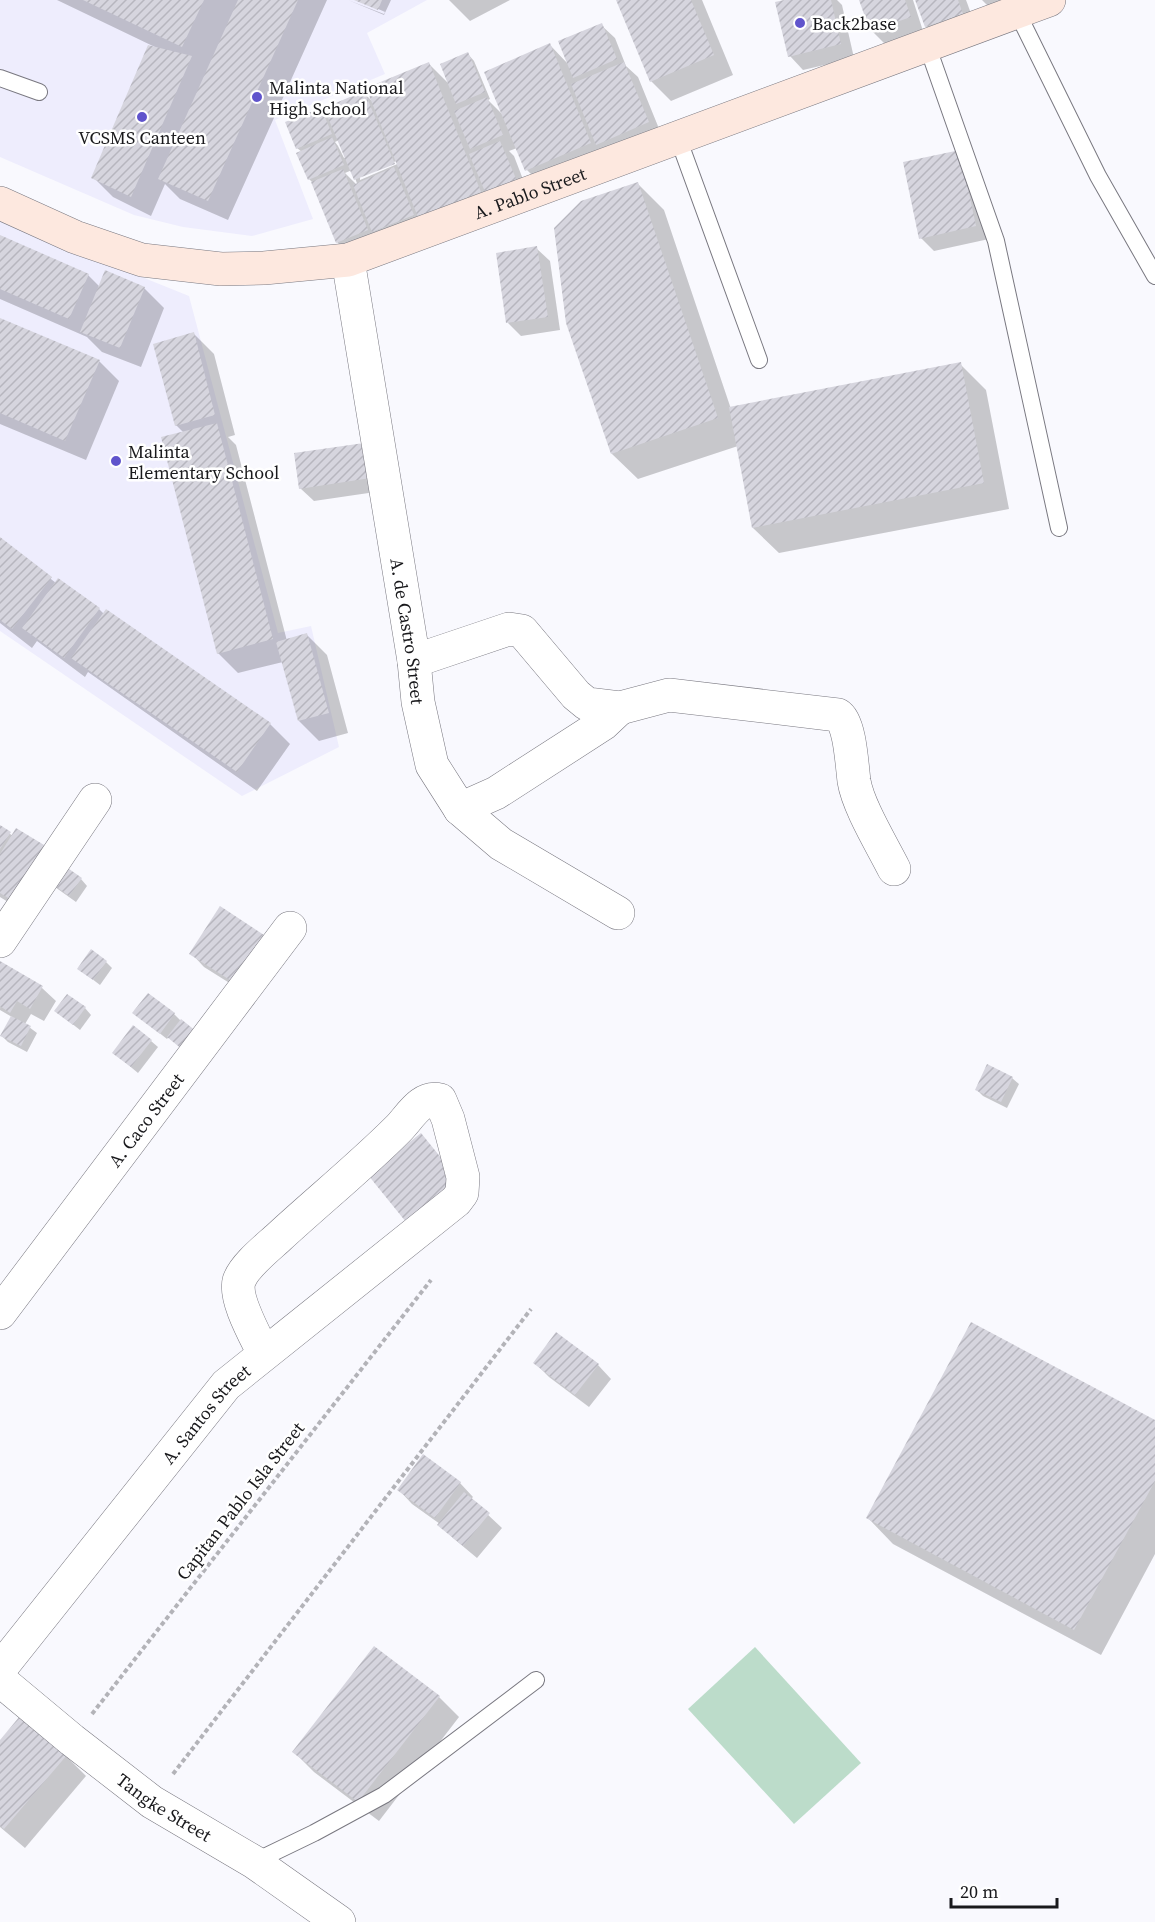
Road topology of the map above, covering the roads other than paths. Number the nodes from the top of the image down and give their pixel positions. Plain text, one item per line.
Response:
1 (1049, 0) edge
2 (1017, 12) junction
3 (927, 45) junction
4 (0, 78) edge
5 (39, 92) dead end
6 (678, 138) junction
7 (0, 203) edge
8 (348, 260) junction
9 (1155, 276) edge
10 (759, 360) dead end
11 (1059, 528) dead end
12 (414, 661) junction
13 (620, 708) junction
14 (95, 800) dead end
15 (460, 809) junction
16 (894, 869) dead end
17 (618, 913) dead end
18 (290, 928) dead end
19 (0, 941) edge
20 (0, 1313) edge
21 (264, 1354) junction
22 (0, 1669) edge
23 (0, 1680) edge
24 (536, 1680) dead end
25 (254, 1862) junction
26 (339, 1922) edge

1 - 2 street, A. Pablo Street
2 - 3 street, A. Pablo Street
2 - 9 lane
3 - 6 street, A. Pablo Street
3 - 11 lane
4 - 5 lane
6 - 8 street, A. Pablo Street
6 - 10 lane
7 - 8 street, A. Pablo Street
8 - 12 street, A. de Castro Street
12 - 13 street
12 - 15 street, A. de Castro Street
13 - 15 street
13 - 16 street
14 - 19 street
15 - 17 street, A. de Castro Street
18 - 20 street, A. Caco Street
21 - 21 street, A. Santos Street
21 - 22 street, A. Santos Street
23 - 25 street, Tangke Street
24 - 25 lane
25 - 26 street, Tangke Street

